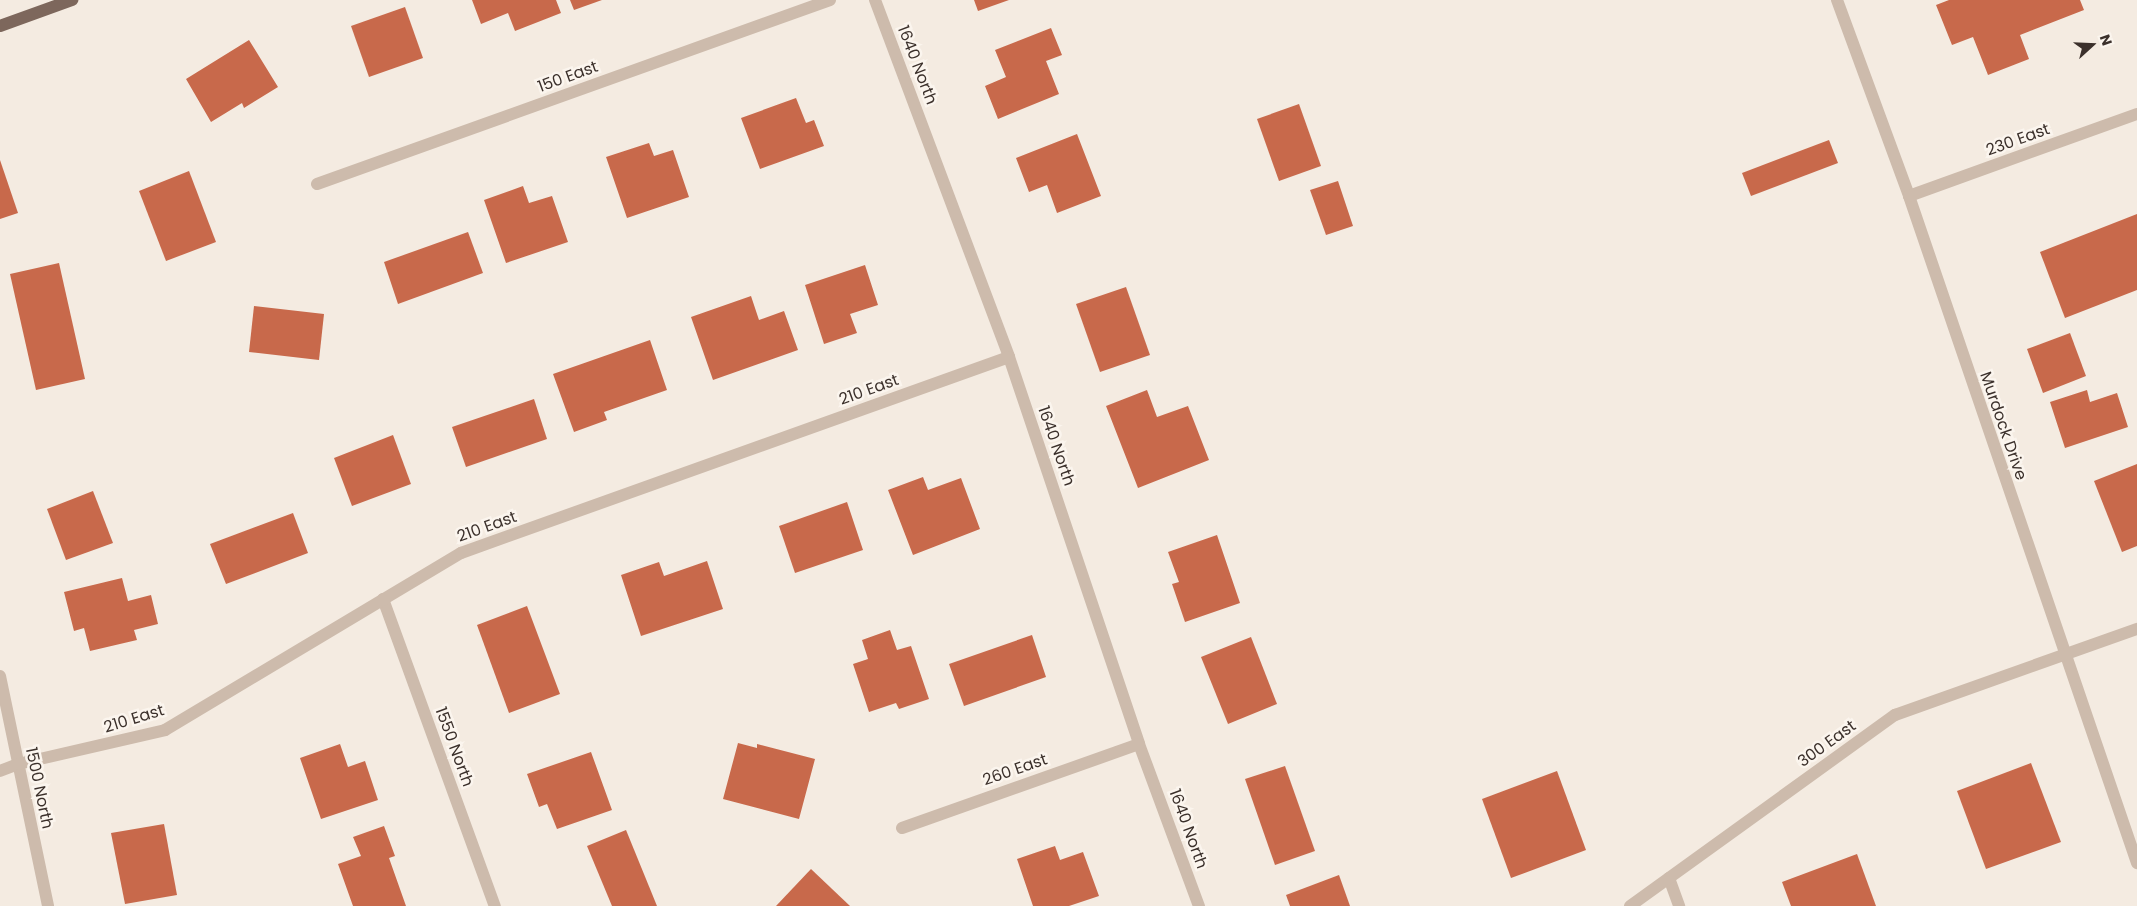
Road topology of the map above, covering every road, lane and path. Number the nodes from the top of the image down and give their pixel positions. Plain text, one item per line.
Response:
1 (72, 0) edge
2 (830, 0) edge
3 (875, 0) edge
4 (1837, 0) edge
5 (0, 26) edge
6 (2137, 114) edge
7 (317, 184) dead end
8 (1909, 196) junction
9 (1009, 356) junction
10 (383, 599) junction
11 (2137, 629) edge
12 (2066, 655) junction
13 (0, 676) edge
14 (1139, 744) junction
15 (18, 764) junction
16 (0, 771) edge
17 (902, 828) dead end
18 (2137, 862) edge
19 (1669, 878) junction
20 (48, 906) edge
21 (495, 906) edge
22 (1199, 906) edge
23 (1630, 906) edge
24 (1679, 906) edge

1 - 5 main road
2 - 7 street, 150 East
3 - 9 street, 1640 North
4 - 8 street, Murdock Drive
6 - 8 street, 230 East
8 - 12 street, Murdock Drive
9 - 10 street, 210 East
9 - 14 street, 1640 North
10 - 15 street, 210 East
10 - 21 street, 1550 North
11 - 12 street, 300 East
12 - 18 street, Murdock Drive
12 - 19 street, 300 East
13 - 15 street, 1500 North
14 - 17 street, 260 East
14 - 22 street, 1640 North
15 - 16 street, 210 East
15 - 20 street, 1500 North
19 - 23 street, 300 East
19 - 24 street

